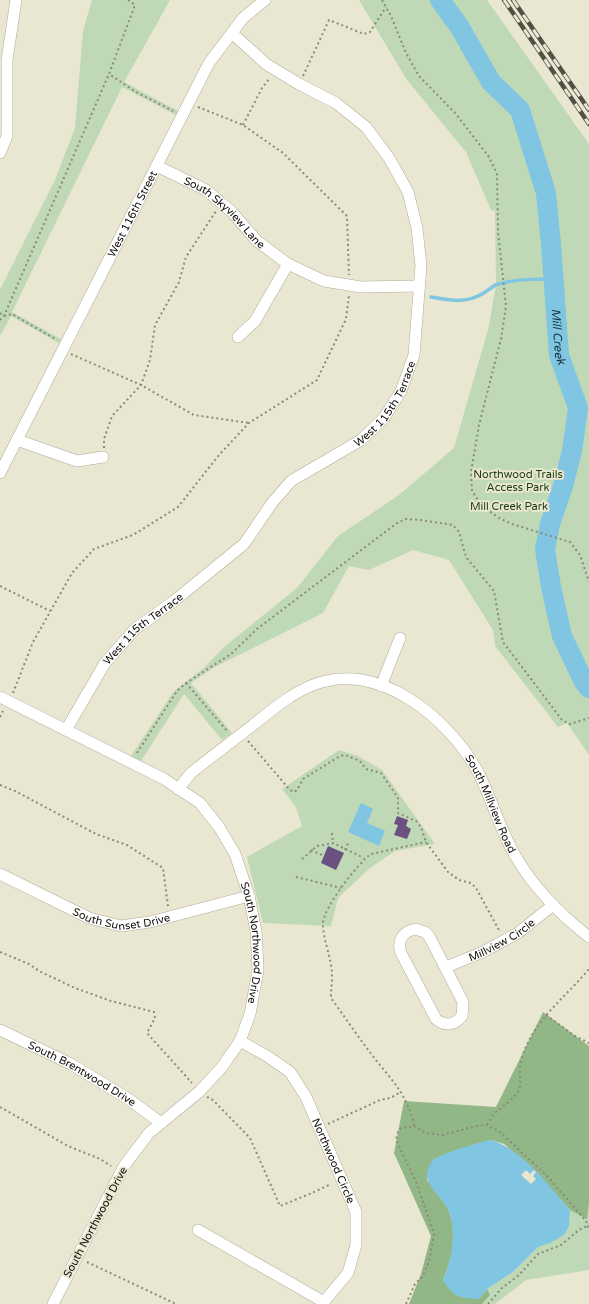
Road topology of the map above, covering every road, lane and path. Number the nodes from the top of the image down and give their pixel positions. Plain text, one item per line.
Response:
1 (16, 0) edge
2 (128, 0) edge
3 (265, 0) edge
4 (382, 0) edge
5 (386, 7) junction
6 (232, 33) junction
7 (276, 70) junction
8 (109, 74) junction
9 (299, 84) junction
10 (185, 110) junction
11 (243, 125) junction
12 (0, 153) edge
13 (157, 166) junction
14 (221, 203) junction
15 (288, 264) junction
16 (349, 285) junction
17 (420, 286) junction
18 (0, 313) edge
19 (4, 316) junction
20 (0, 320) edge
21 (238, 337) dead end
22 (64, 347) junction
23 (141, 385) junction
24 (249, 423) junction
25 (16, 440) junction
26 (103, 457) joint
27 (0, 473) edge
28 (589, 582) edge
29 (0, 586) edge
30 (50, 611) junction
31 (400, 638) dead end
32 (186, 683) junction
33 (381, 686) junction
34 (4, 699) edge
35 (0, 717) edge
36 (589, 718) edge
37 (66, 730) junction
38 (237, 737) junction
39 (130, 762) junction
40 (0, 786) edge
41 (178, 789) junction
42 (332, 834) dead end
43 (426, 842) junction
44 (333, 843) junction
45 (348, 843) dead end
46 (311, 850) junction
47 (345, 850) junction
48 (324, 856) dead end
49 (364, 858) junction
50 (302, 859) dead end
51 (0, 874) edge
52 (296, 877) dead end
53 (341, 888) junction
54 (248, 896) junction
55 (553, 905) junction
56 (170, 917) junction
57 (589, 936) edge
58 (501, 942) junction
59 (0, 952) edge
60 (446, 967) junction
61 (589, 969) edge
62 (546, 1016) junction
63 (0, 1030) edge
64 (240, 1041) junction
65 (589, 1043) edge
66 (200, 1091) junction
67 (401, 1092) junction
68 (0, 1107) edge
69 (161, 1123) junction
70 (488, 1125) junction
71 (414, 1126) junction
72 (320, 1128) junction
73 (538, 1168) junction
74 (535, 1171) dead end
75 (121, 1172) junction
76 (343, 1178) junction
77 (588, 1226) edge
78 (198, 1230) dead end
79 (589, 1230) edge
80 (77, 1257) junction
81 (323, 1303) edge
82 (53, 1304) edge
83 (176, 1304) edge
84 (406, 1304) edge
85 (488, 1304) edge

1 - 12 street
2 - 8 path
3 - 6 street, West 116th Street
4 - 5 path
5 - 9 path
5 - 28 path
6 - 7 street, West 115th Terrace
6 - 10 street, West 116th Street
7 - 9 street, West 115th Terrace
7 - 11 path
8 - 10 path
8 - 19 path
9 - 17 street, West 115th Terrace
10 - 11 path
10 - 13 street, West 116th Street
11 - 16 path
13 - 14 street, South Skyview Lane
13 - 22 street, West 116th Street
14 - 15 street, South Skyview Lane
14 - 23 path
15 - 16 street, South Skyview Lane
15 - 21 street
16 - 17 street, South Skyview Lane
16 - 24 path
17 - 37 street, West 115th Terrace
18 - 19 path
19 - 20 path
19 - 22 path
22 - 23 path
22 - 25 street, West 116th Street
23 - 24 path
23 - 26 path
24 - 30 path
25 - 26 street
25 - 27 street, West 116th Street
29 - 30 path
30 - 34 path
31 - 33 street
32 - 36 path
32 - 38 path
32 - 39 path
33 - 38 street, South Millview Road
33 - 55 street, South Millview Road
34 - 35 path
34 - 37 street, South Northwood Drive
37 - 39 street, South Northwood Drive
38 - 41 street, South Millview Road
38 - 43 path
39 - 41 street, South Northwood Drive
40 - 56 path
41 - 54 street, South Northwood Drive
42 - 44 path
43 - 49 path
43 - 58 path
44 - 46 path
44 - 47 path
45 - 47 path
46 - 48 path
46 - 50 path
47 - 49 path
49 - 53 path
51 - 56 street, South Sunset Drive
52 - 53 path
53 - 67 path
54 - 56 street, South Sunset Drive
54 - 64 street, South Northwood Drive
55 - 57 street, South Millview Road
55 - 58 street, Millview Circle
58 - 60 street, Millview Circle
59 - 66 path
60 - 60 street
61 - 62 path
62 - 65 path
62 - 70 path
63 - 69 street, South Brentwood Drive
64 - 66 street, South Northwood Drive
64 - 72 street, Northwood Circle
66 - 69 street, South Northwood Drive
66 - 76 path
67 - 71 path
67 - 72 path
68 - 75 path
69 - 75 street, South Northwood Drive
70 - 71 path
70 - 73 path
71 - 84 path
72 - 76 street, Northwood Circle
73 - 74 path
73 - 77 path
75 - 80 street, South Northwood Drive
76 - 81 street, Northwood Circle
77 - 79 path
77 - 85 path
78 - 81 street
80 - 82 street, South Northwood Drive
80 - 83 path

